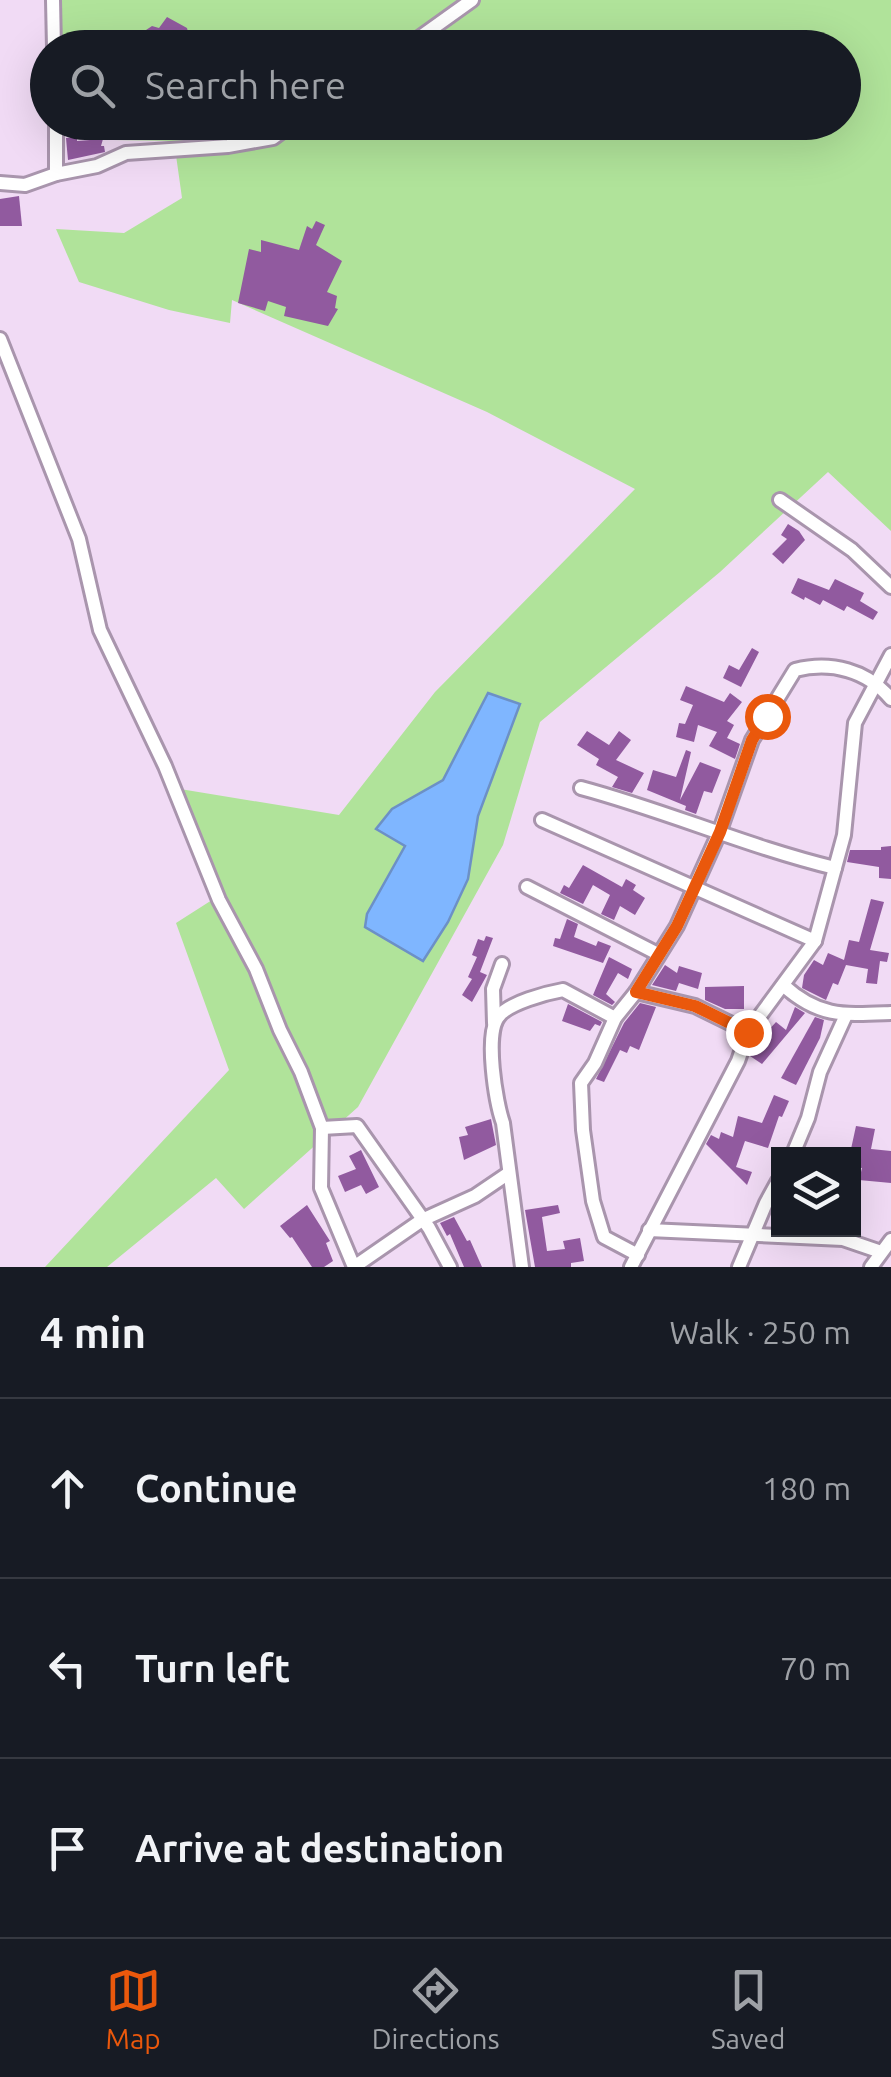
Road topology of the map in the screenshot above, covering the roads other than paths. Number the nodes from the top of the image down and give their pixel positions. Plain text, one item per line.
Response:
1 (53, 0) edge
2 (472, 0) edge
3 (54, 30) edge
4 (430, 30) edge
5 (56, 140) edge
6 (262, 140) edge
7 (56, 174) junction
8 (0, 184) edge
9 (0, 339) edge
10 (780, 500) dead end
11 (891, 588) edge
12 (891, 655) edge
13 (876, 681) junction
14 (891, 699) edge
15 (580, 788) dead end
16 (542, 820) dead end
17 (720, 832) junction
18 (834, 868) junction
19 (527, 887) dead end
20 (692, 888) junction
21 (814, 940) junction
22 (658, 954) junction
23 (502, 964) dead end
24 (784, 985) junction
25 (636, 992) junction
26 (891, 1013) edge
27 (846, 1015) junction
28 (614, 1018) junction
29 (494, 1023) junction
30 (748, 1032) junction
31 (322, 1128) junction
32 (796, 1147) edge
33 (508, 1174) junction
34 (771, 1194) edge
35 (422, 1220) junction
36 (650, 1230) junction
37 (753, 1236) junction
38 (891, 1240) edge
39 (881, 1252) junction
40 (634, 1261) edge
41 (450, 1267) edge
42 (522, 1267) edge
43 (739, 1267) edge
44 (872, 1267) edge

1 - 3 street
2 - 4 street
5 - 7 street
6 - 7 street
7 - 8 street
9 - 31 street
10 - 11 street
12 - 13 street
13 - 14 street
13 - 17 street
13 - 18 street
15 - 17 street
16 - 20 street
17 - 18 street
17 - 20 street
18 - 21 street
19 - 22 street
20 - 21 street
20 - 22 street
21 - 24 street
22 - 25 street
23 - 29 street
24 - 27 street
24 - 30 street
25 - 28 street
25 - 30 street
26 - 27 street
27 - 32 street
28 - 29 street
28 - 40 street
29 - 33 street
30 - 36 street
31 - 35 street
31 - 35 street
33 - 35 street
33 - 42 street
34 - 37 street
35 - 41 street
36 - 37 street
36 - 40 street
37 - 39 street
37 - 43 street
38 - 39 street
39 - 44 street

